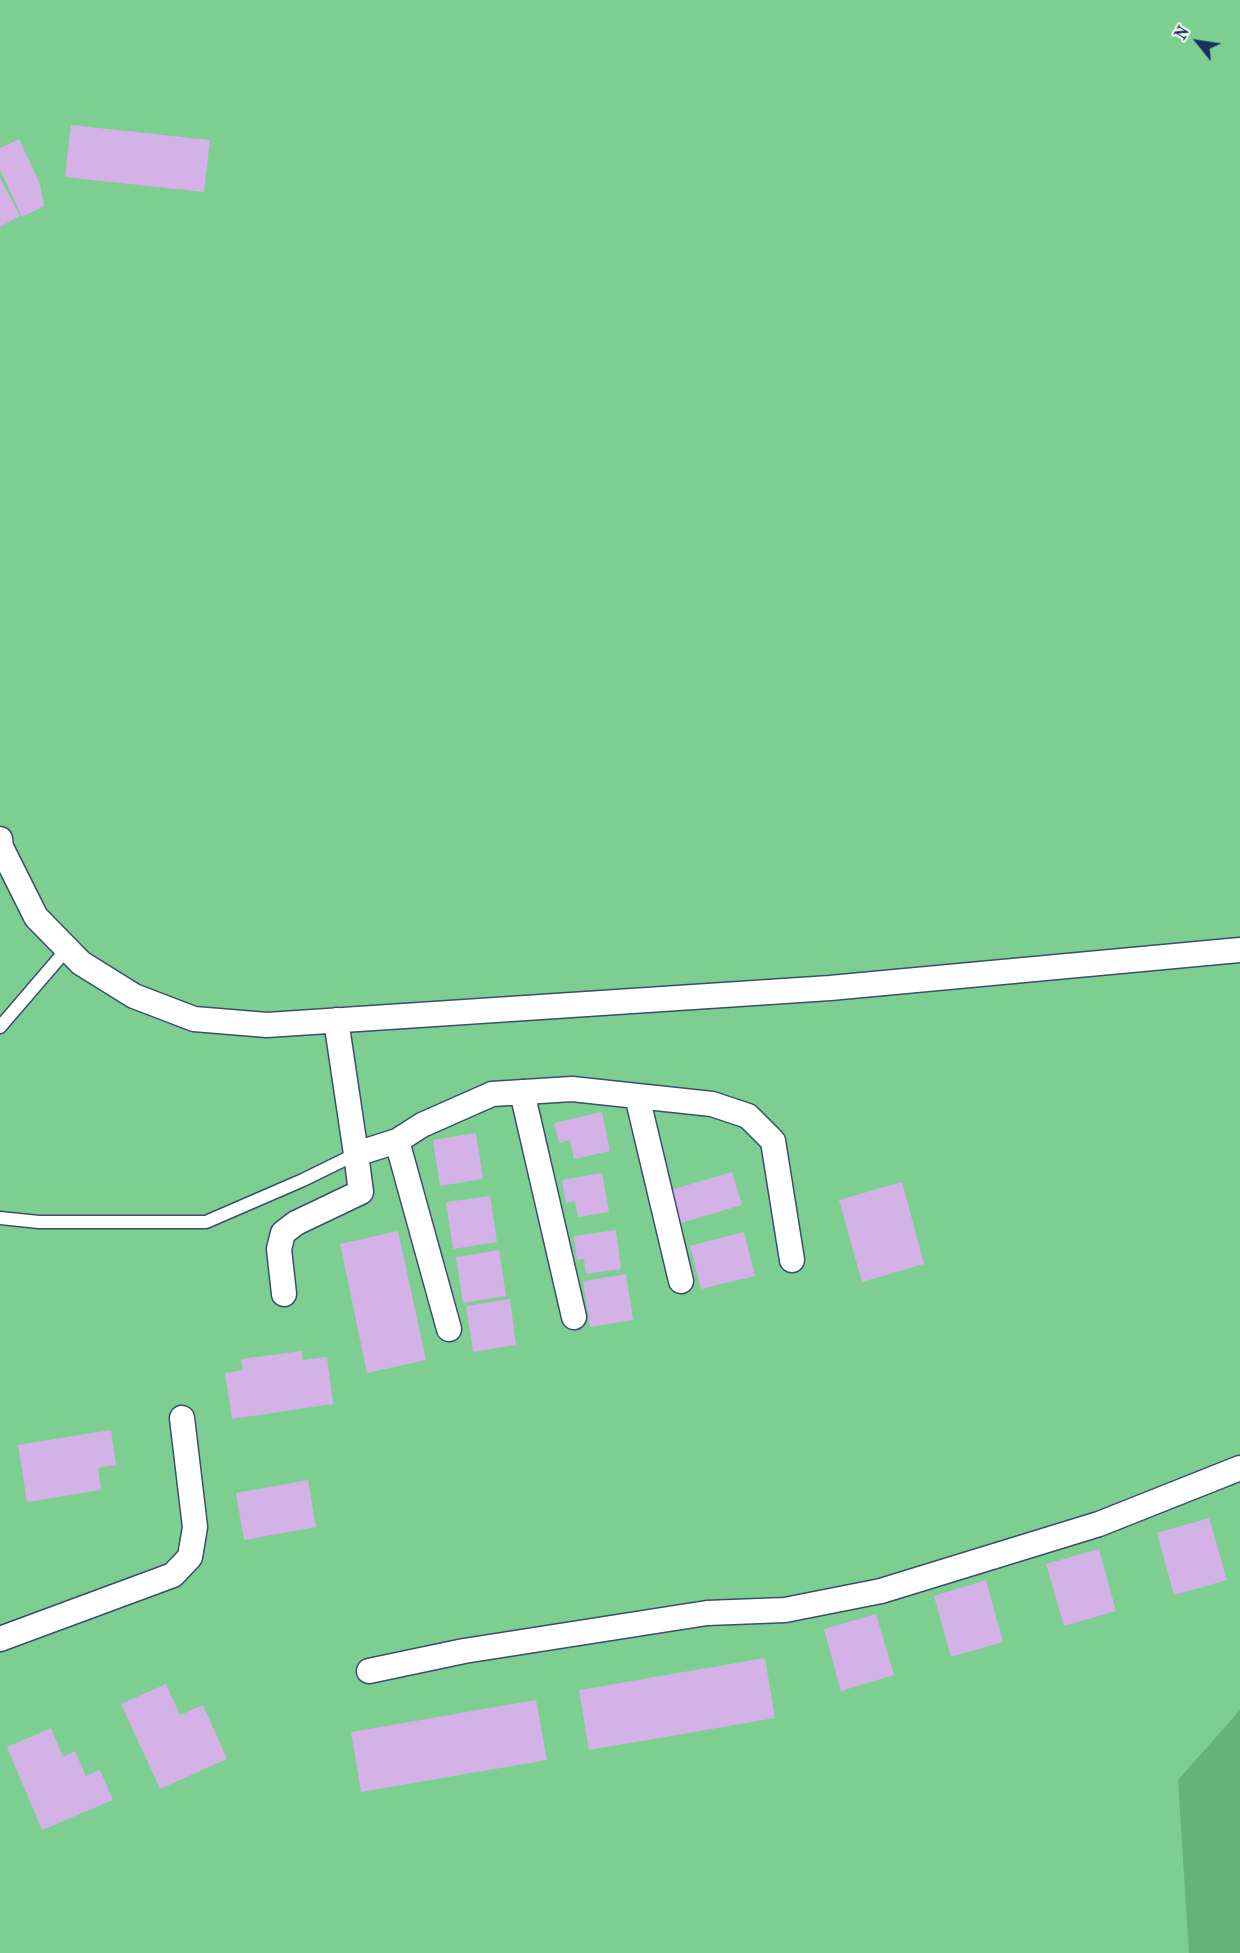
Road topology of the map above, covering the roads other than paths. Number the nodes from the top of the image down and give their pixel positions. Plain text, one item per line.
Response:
1 (0, 839) edge
2 (67, 949) junction
3 (1240, 950) edge
4 (336, 1020) junction
5 (0, 1027) edge
6 (522, 1092) junction
7 (637, 1096) junction
8 (396, 1141) junction
9 (356, 1154) junction
10 (0, 1218) edge
11 (792, 1260) dead end
12 (681, 1281) dead end
13 (284, 1294) dead end
14 (574, 1317) dead end
15 (449, 1329) dead end
16 (182, 1418) dead end
17 (1240, 1468) edge
18 (0, 1639) edge
19 (369, 1671) dead end

1 - 2 street
2 - 4 street
2 - 5 lane
3 - 4 street
4 - 9 street
6 - 7 street
6 - 8 street
6 - 14 street
7 - 11 street
7 - 12 street
8 - 9 street
8 - 15 street
9 - 10 lane
9 - 13 street
16 - 18 street
17 - 19 street

